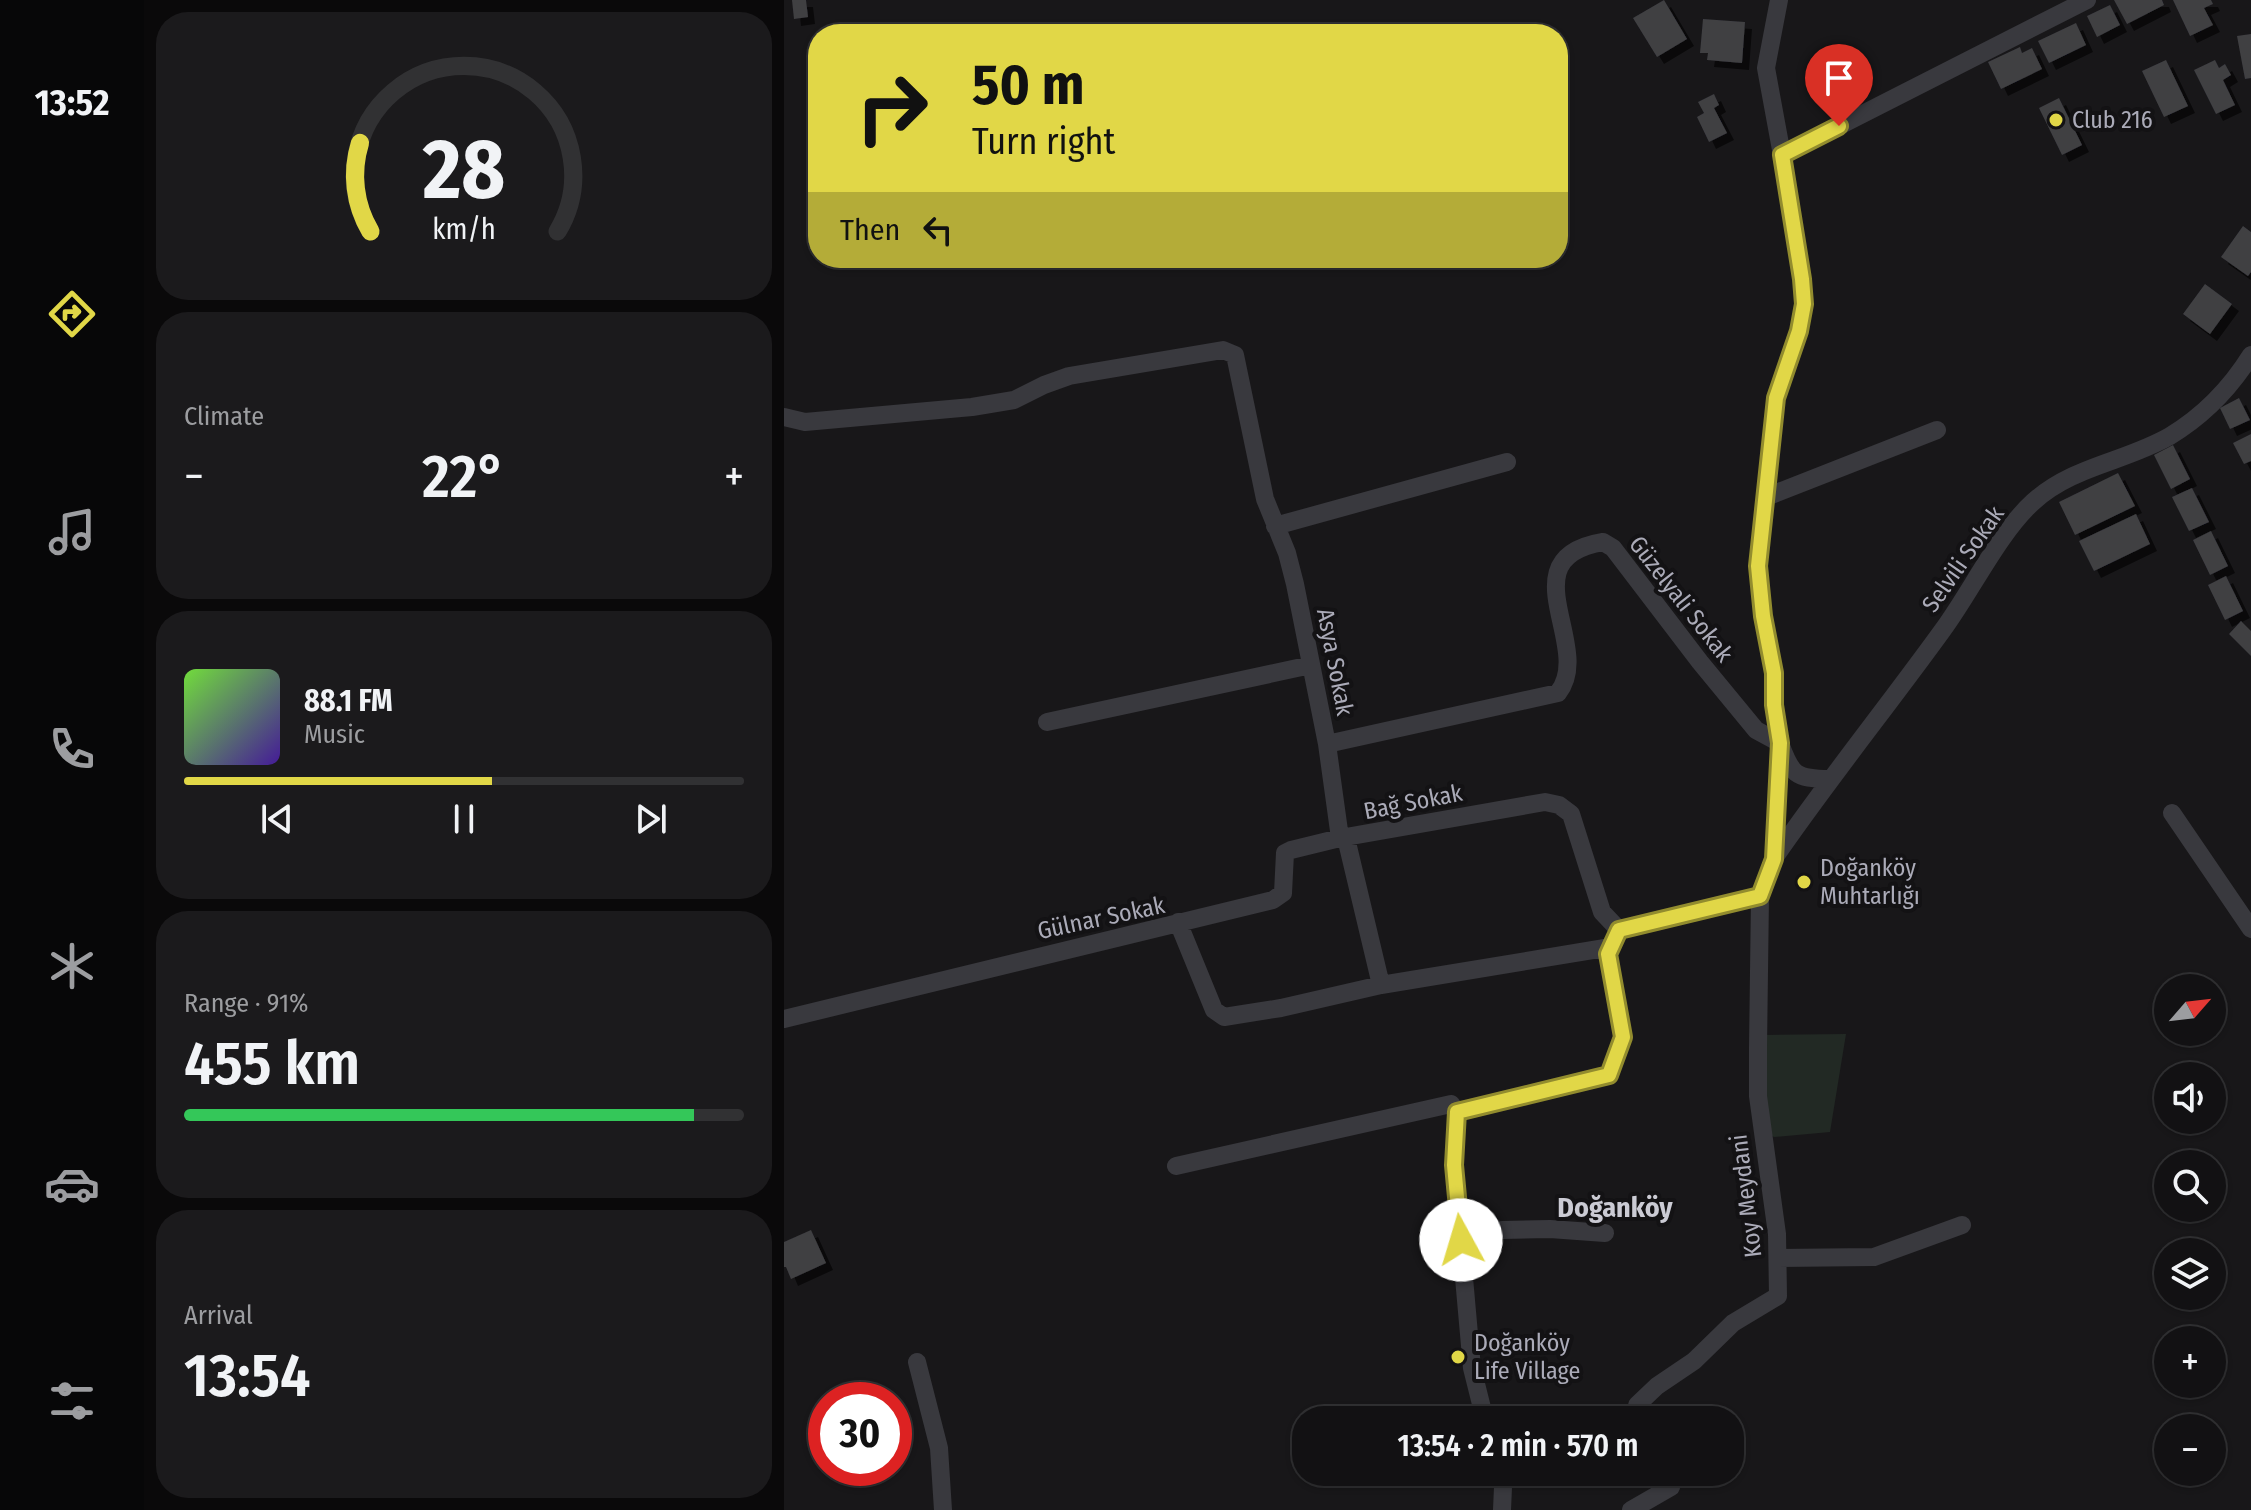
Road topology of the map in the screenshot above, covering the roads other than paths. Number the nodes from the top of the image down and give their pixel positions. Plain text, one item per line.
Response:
1 (1779, 0) edge
2 (2087, 0) edge
3 (1782, 155) junction
4 (2251, 355) edge
5 (784, 417) edge
6 (1937, 430) dead end
7 (1507, 462) dead end
8 (1766, 497) junction
9 (1275, 526) junction
10 (1311, 665) junction
11 (1047, 722) dead end
12 (1780, 743) junction
13 (1327, 744) junction
14 (1829, 779) junction
15 (2172, 813) dead end
16 (1343, 838) junction
17 (1774, 859) junction
18 (1760, 896) junction
19 (1178, 922) junction
20 (2251, 929) edge
21 (1619, 930) junction
22 (1611, 947) junction
23 (1381, 985) junction
24 (784, 1019) edge
25 (1457, 1112) junction
26 (1176, 1166) dead end
27 (1962, 1225) dead end
28 (1605, 1233) dead end
29 (1461, 1240) junction
30 (1778, 1258) junction
31 (917, 1362) dead end
32 (1482, 1406) edge
33 (1637, 1406) edge
34 (1503, 1486) edge
35 (1670, 1486) edge
36 (943, 1510) edge
37 (1502, 1510) edge
38 (1631, 1510) edge

1 - 3 street
2 - 3 street
3 - 8 street
4 - 14 street, Selvili Sokak
5 - 9 street, Asya Sokak
6 - 8 street
7 - 9 street
8 - 12 street
9 - 10 street, Asya Sokak
10 - 11 street
10 - 13 street, Asya Sokak
12 - 13 street, Güzelyali Sokak
12 - 14 street
12 - 17 street
13 - 16 street, Asya Sokak
14 - 17 street, Selvili Sokak
15 - 20 street
16 - 19 street, Bağ Sokak
16 - 21 street, Bağ Sokak
16 - 23 street, Asya Sokak
17 - 18 street
18 - 21 street
18 - 30 street, Koy Meydani
19 - 23 street, Gülnar Sokak
19 - 24 street, Gülnar Sokak
21 - 22 street
22 - 23 street, Gülnar Sokak
22 - 25 street
25 - 26 street
25 - 29 street
27 - 30 street
28 - 29 street
29 - 32 street
30 - 33 street, Koy Meydani
31 - 36 street
34 - 37 street
35 - 38 street

